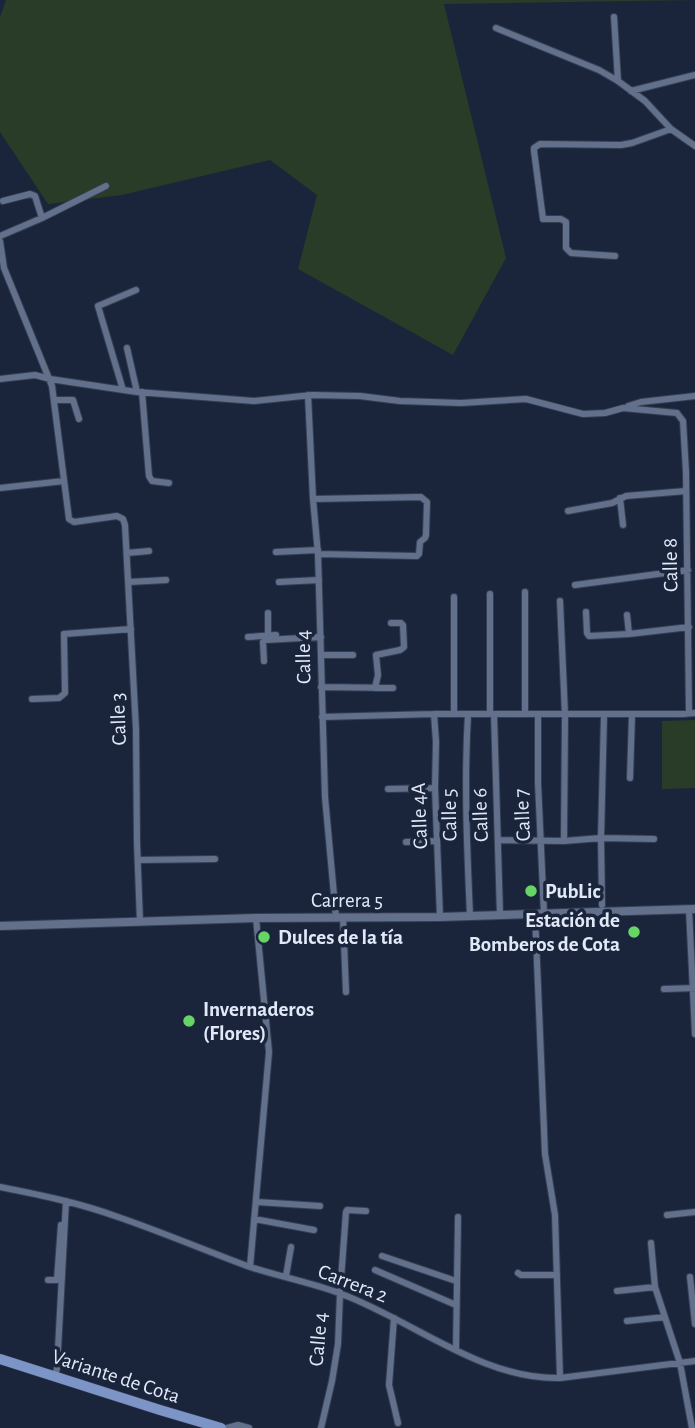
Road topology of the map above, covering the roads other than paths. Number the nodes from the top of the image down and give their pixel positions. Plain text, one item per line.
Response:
1 (614, 17) dead end
2 (496, 28) dead end
3 (695, 75) edge
4 (618, 81) junction
5 (631, 91) junction
6 (671, 129) junction
7 (695, 146) edge
8 (106, 186) dead end
9 (3, 201) dead end
10 (42, 218) junction
11 (0, 238) edge
12 (615, 256) dead end
13 (136, 290) dead end
14 (127, 348) dead end
15 (0, 379) edge
16 (50, 379) junction
17 (123, 390) junction
18 (139, 392) junction
19 (308, 395) junction
20 (695, 396) edge
21 (54, 400) junction
22 (624, 408) junction
23 (79, 419) dead end
24 (686, 472) junction
25 (695, 472) edge
26 (64, 481) junction
27 (169, 483) dead end
28 (0, 488) edge
29 (686, 495) junction
30 (620, 498) junction
31 (695, 498) edge
32 (313, 499) junction
33 (568, 511) dead end
34 (622, 525) dead end
35 (149, 551) dead end
36 (276, 552) dead end
37 (318, 552) junction
38 (127, 553) junction
39 (688, 570) junction
40 (166, 580) dead end
41 (319, 580) junction
42 (129, 582) junction
43 (279, 582) dead end
44 (575, 585) dead end
45 (526, 592) dead end
46 (490, 594) dead end
47 (454, 597) dead end
48 (561, 601) dead end
49 (586, 612) dead end
50 (268, 613) dead end
51 (627, 615) dead end
52 (391, 623) dead end
53 (689, 627) junction
54 (131, 629) junction
55 (629, 634) junction
56 (268, 635) junction
57 (320, 635) junction
58 (248, 637) dead end
59 (322, 655) junction
60 (353, 655) dead end
61 (264, 662) dead end
62 (321, 687) junction
63 (375, 688) junction
64 (393, 688) dead end
65 (32, 699) dead end
66 (692, 713) edge
67 (435, 714) junction
68 (454, 714) junction
69 (468, 714) junction
70 (492, 714) junction
71 (526, 714) junction
72 (538, 714) junction
73 (565, 715) junction
74 (604, 715) junction
75 (632, 715) junction
76 (322, 717) junction
77 (631, 778) dead end
78 (435, 788) junction
79 (388, 789) dead end
80 (601, 838) junction
81 (653, 839) dead end
82 (498, 840) junction
83 (541, 840) junction
84 (437, 841) junction
85 (564, 841) junction
86 (406, 842) dead end
87 (215, 859) dead end
88 (138, 860) junction
89 (602, 905) dead end
90 (692, 909) edge
91 (539, 914) junction
92 (500, 915) junction
93 (440, 916) junction
94 (470, 916) junction
95 (340, 917) junction
96 (256, 918) junction
97 (140, 922) junction
98 (0, 926) edge
99 (694, 988) edge
100 (664, 989) dead end
101 (346, 992) dead end
102 (695, 1034) edge
103 (0, 1187) edge
104 (65, 1200) junction
105 (257, 1202) junction
106 (320, 1206) dead end
107 (366, 1211) dead end
108 (695, 1212) edge
109 (667, 1215) dead end
110 (458, 1217) dead end
111 (254, 1219) junction
112 (314, 1230) dead end
113 (651, 1243) dead end
114 (291, 1247) dead end
115 (382, 1256) dead end
116 (250, 1266) junction
117 (374, 1270) dead end
118 (518, 1273) dead end
119 (557, 1275) junction
120 (286, 1276) junction
121 (690, 1277) dead end
122 (48, 1280) dead end
123 (456, 1281) junction
124 (655, 1287) junction
125 (617, 1291) dead end
126 (340, 1293) junction
127 (456, 1305) junction
128 (665, 1317) junction
129 (394, 1318) junction
130 (627, 1321) dead end
131 (695, 1324) edge
132 (456, 1350) junction
133 (0, 1359) edge
134 (695, 1361) edge
135 (681, 1363) junction
136 (55, 1377) junction
137 (560, 1378) junction
138 (398, 1423) dead end
139 (252, 1426) edge
140 (221, 1428) edge
141 (227, 1428) edge
142 (321, 1428) edge
143 (692, 1428) edge

1 - 4 street
2 - 4 street
3 - 5 street
4 - 5 street
5 - 6 street
6 - 7 street
6 - 12 street
8 - 10 street
9 - 10 street
10 - 11 street
11 - 16 street
13 - 17 street
14 - 18 street
15 - 16 street
16 - 17 street
16 - 21 street
17 - 18 street
18 - 19 street
18 - 27 street
19 - 22 street
19 - 32 street, Calle 4
20 - 22 street
21 - 23 street
21 - 26 street
22 - 24 street, Calle 8
24 - 25 street
24 - 29 street, Calle 8
26 - 28 street
26 - 38 street, Calle 3
29 - 30 street
29 - 31 street
29 - 39 street, Calle 8
30 - 33 street
30 - 34 street
32 - 37 street, Calle 4
32 - 37 street
35 - 38 street
36 - 37 street
37 - 41 street, Calle 4
38 - 42 street, Calle 3
39 - 44 street
39 - 53 street, Calle 8
40 - 42 street
41 - 43 street
41 - 57 street, Calle 4
42 - 54 street, Calle 3
45 - 71 street
46 - 70 street, Calle 6
47 - 68 street
48 - 73 street
49 - 55 street
50 - 56 street
51 - 55 street
52 - 63 street
53 - 55 street
53 - 66 street, Calle 8
54 - 65 street
54 - 88 street, Calle 3
56 - 57 street
56 - 58 street
57 - 59 street, Calle 4
57 - 61 street
59 - 60 street
59 - 62 street, Calle 4
62 - 63 street
62 - 76 street, Calle 4
63 - 64 street
66 - 75 street
67 - 68 street
67 - 76 street
67 - 78 street, Calle 4A
68 - 69 street
69 - 70 street
69 - 94 street, Calle 5
70 - 71 street
70 - 82 street, Calle 6
71 - 72 street
72 - 73 street
72 - 83 street, Calle 7
73 - 74 street
73 - 85 street
74 - 75 street
74 - 80 street
75 - 77 street
76 - 95 street, Calle 4
78 - 79 street
78 - 84 street, Calle 4A
80 - 81 street
80 - 85 street
80 - 89 street
82 - 83 street
82 - 92 street, Calle 6
83 - 85 street
83 - 91 street, Calle 7
84 - 86 street
84 - 93 street, Calle 4A
87 - 88 street
88 - 97 street, Calle 3
90 - 91 main road, Carrera 5
90 - 99 street
91 - 92 main road, Carrera 5
91 - 119 street, Calle 7
92 - 94 main road, Carrera 5
93 - 94 main road, Carrera 5
93 - 95 main road, Carrera 5
95 - 96 main road, Carrera 5
95 - 101 street, Calle 4
96 - 97 main road, Carrera 5
96 - 105 street
97 - 98 main road, Carrera 5
99 - 100 street
99 - 102 street
103 - 104 street, Carrera 2
104 - 116 street, Carrera 2
104 - 122 street
104 - 136 street
105 - 106 street
105 - 111 street
107 - 126 street, Calle 4
108 - 109 street
110 - 123 street
111 - 112 street
111 - 116 street
113 - 124 street
114 - 120 street
115 - 123 street
116 - 120 street, Carrera 2
117 - 127 street
118 - 119 street
119 - 137 street
120 - 126 street, Carrera 2
121 - 131 street
123 - 127 street
124 - 125 street
124 - 128 street
126 - 129 street, Carrera 2
126 - 142 street, Calle 4
127 - 132 street
128 - 130 street
128 - 135 street
129 - 132 street, Carrera 2
129 - 138 street
132 - 137 street, Carrera 2
133 - 136 main road, Variante de Cota
134 - 135 street, Carrera 2
135 - 137 street, Carrera 2
135 - 143 street
136 - 140 main road, Variante de Cota
139 - 141 street

